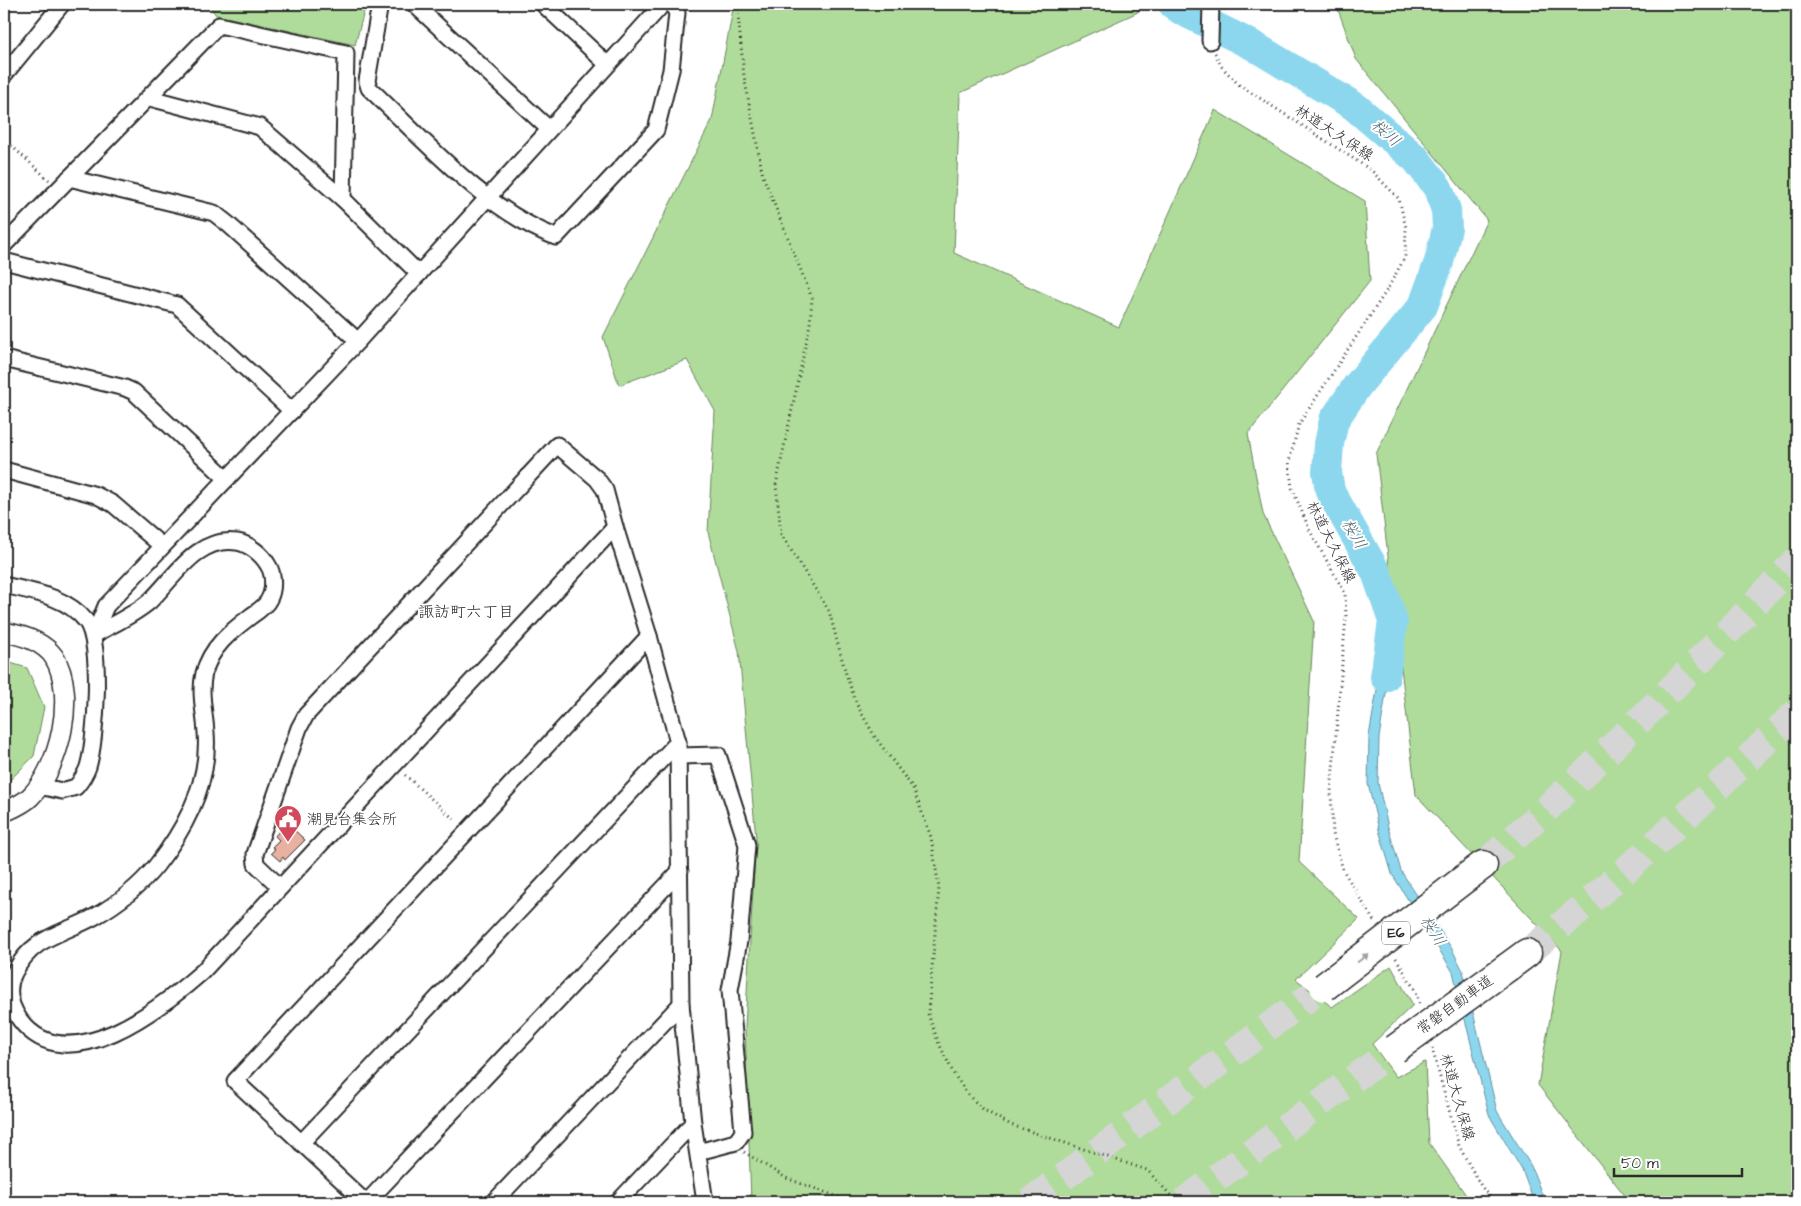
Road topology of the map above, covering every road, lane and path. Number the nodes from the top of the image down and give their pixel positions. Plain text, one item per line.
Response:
1 (62, 4) edge
2 (380, 4) edge
3 (414, 4) edge
4 (543, 4) edge
5 (663, 4) edge
6 (672, 4) edge
7 (737, 4) edge
8 (1211, 4) edge
9 (1210, 41) joint
10 (607, 64) junction
11 (4, 74) edge
12 (150, 98) junction
13 (549, 129) junction
14 (4, 139) edge
15 (64, 183) junction
16 (486, 198) junction
17 (342, 199) junction
18 (4, 245) edge
19 (4, 261) edge
20 (419, 274) junction
21 (358, 341) junction
22 (4, 359) edge
23 (292, 411) junction
24 (4, 470) edge
25 (227, 479) junction
26 (616, 527) junction
27 (162, 546) junction
28 (4, 585) edge
29 (4, 632) edge
30 (94, 635) junction
31 (649, 636) junction
32 (678, 749) junction
33 (393, 764) junction
34 (39, 786) junction
35 (4, 812) edge
36 (466, 830) junction
37 (680, 871) junction
38 (1475, 871) tunnel mouth
39 (280, 887) junction
40 (1376, 926) dead end
41 (1391, 950) dead end
42 (1518, 960) tunnel mouth
43 (1318, 991) tunnel mouth
44 (681, 1004) junction
45 (1420, 1008) dead end
46 (1431, 1046) dead end
47 (1389, 1053) tunnel mouth
48 (693, 1123) junction
49 (302, 1143) junction
50 (742, 1151) dead end
51 (698, 1152) junction
52 (366, 1202) edge
53 (494, 1202) edge
54 (618, 1202) edge
55 (705, 1202) edge
56 (852, 1202) edge
57 (1177, 1202) edge
58 (1494, 1202) edge

1 - 11 street
2 - 16 street
3 - 13 street
4 - 10 street
5 - 10 street
6 - 16 street
7 - 57 path
8 - 9 street
9 - 40 path, 林道大久保線
10 - 13 street
12 - 15 street
12 - 17 street
12 - 17 street
13 - 16 street
14 - 15 path
15 - 18 street
15 - 21 street
16 - 20 street
17 - 20 street
19 - 23 street
20 - 21 street
21 - 23 street
22 - 25 street
23 - 25 street
24 - 27 street
25 - 27 street
26 - 31 street
26 - 33 street
26 - 39 street
27 - 30 street
28 - 30 street
29 - 34 street
30 - 34 street
30 - 39 street
31 - 32 street
31 - 36 street
32 - 37 street
32 - 49 street
32 - 51 street
33 - 36 path
33 - 39 street
34 - 35 street
36 - 49 street
37 - 44 street
37 - 52 street
43 -> 38 highway, E6, bridge
41 - 45 path
42 - 47 highway, 常磐自動車道, bridge
44 - 48 street
44 - 53 street
46 - 58 path, 林道大久保線
48 - 51 street
48 - 54 street
49 - 52 street
50 - 56 path
51 - 55 street

